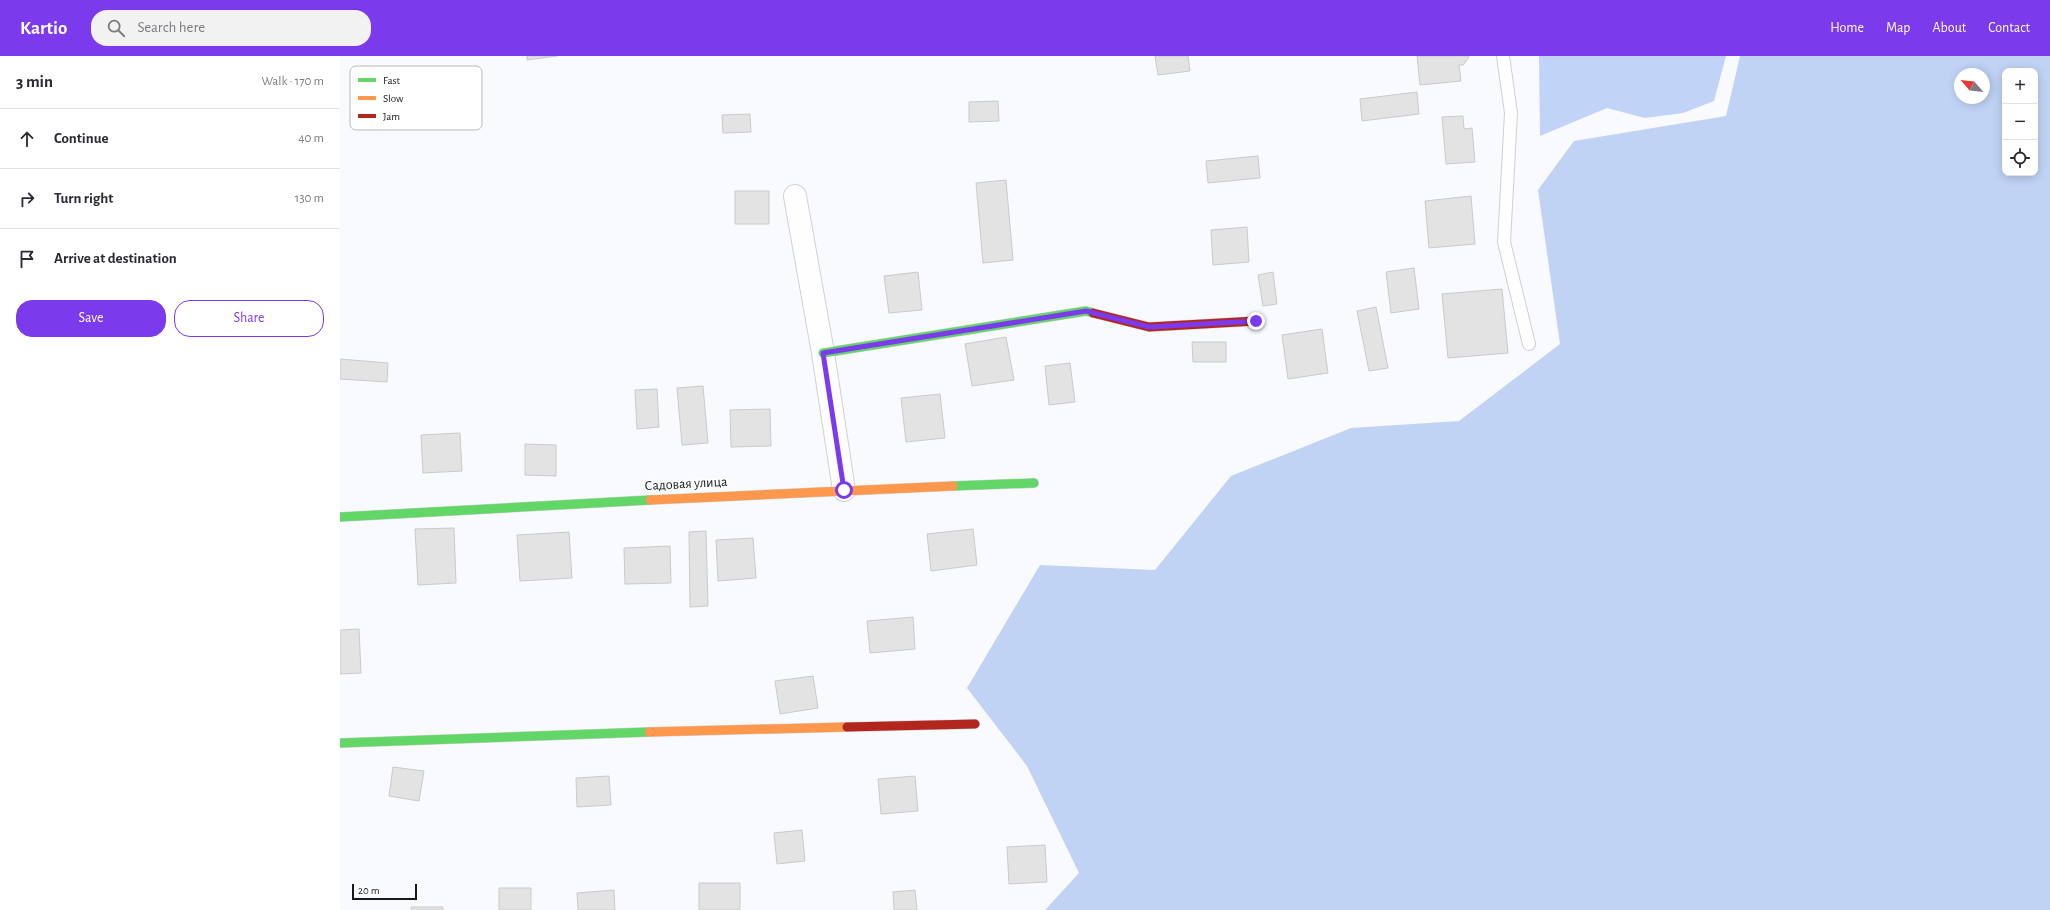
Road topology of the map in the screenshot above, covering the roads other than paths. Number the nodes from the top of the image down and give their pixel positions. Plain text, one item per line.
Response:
1 (1503, 56) edge
2 (795, 196) dead end
3 (1256, 321) dead end
4 (1529, 344) dead end
5 (823, 353) junction
6 (1034, 483) dead end
7 (844, 490) junction
8 (340, 517) edge
9 (975, 724) dead end
10 (340, 743) edge

1 - 4 lane
2 - 5 street
3 - 5 street
5 - 7 street
6 - 7 street, Садовая улица
7 - 8 street, Садовая улица
9 - 10 street

